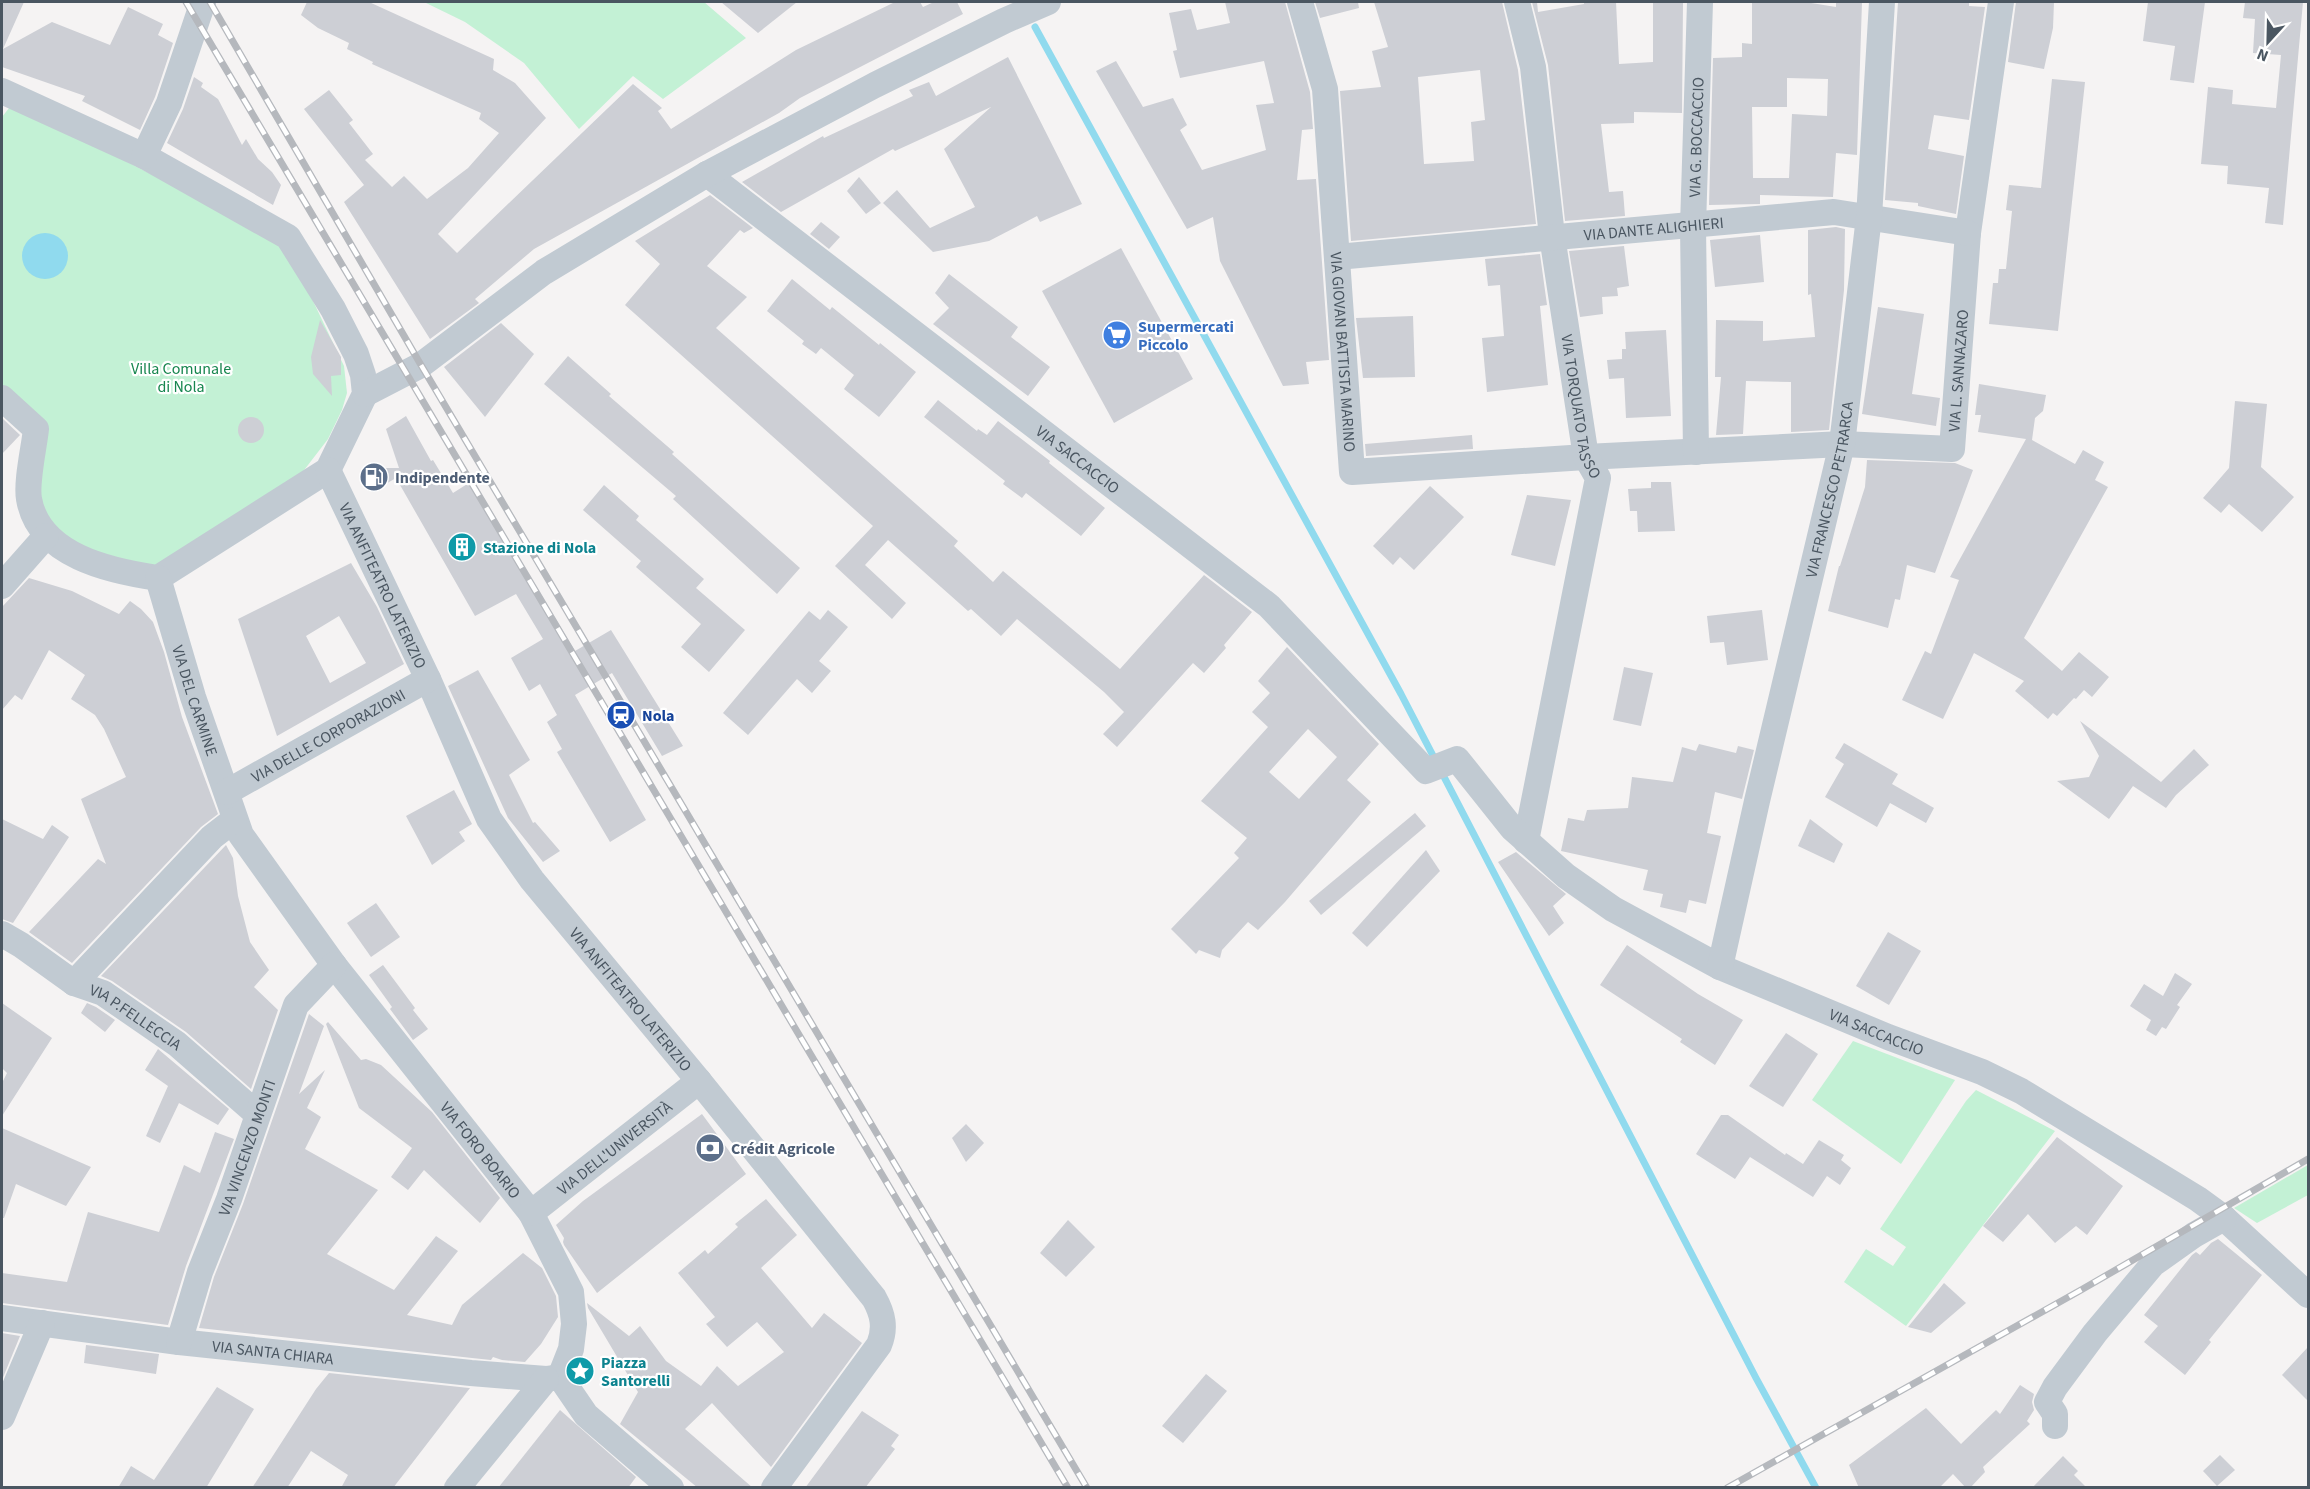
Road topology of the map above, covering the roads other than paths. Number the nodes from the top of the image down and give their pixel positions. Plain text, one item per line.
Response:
1 (203, 2) edge
2 (1048, 2) edge
3 (1300, 2) edge
4 (1517, 2) edge
5 (1700, 2) edge
6 (1882, 2) edge
7 (2001, 2) edge
8 (997, 11) edge
9 (5, 99) edge
10 (144, 156) junction
11 (707, 174) junction
12 (1869, 217) junction
13 (1693, 226) junction
14 (1968, 233) junction
15 (1552, 236) junction
16 (1337, 256) junction
17 (365, 394) junction
18 (2, 398) edge
19 (1842, 444) junction
20 (1696, 452) junction
21 (1586, 457) junction
22 (328, 470) junction
23 (46, 536) junction
24 (158, 578) junction
25 (2, 586) edge
26 (428, 679) junction
27 (227, 792) junction
28 (234, 820) junction
29 (1526, 841) junction
30 (2, 934) edge
31 (334, 965) junction
32 (1720, 967) junction
33 (74, 983) junction
34 (699, 1081) junction
35 (257, 1114) junction
36 (531, 1212) junction
37 (2224, 1218) junction
38 (2308, 1295) edge
39 (2, 1318) edge
40 (42, 1323) junction
41 (179, 1342) junction
42 (553, 1378) junction
43 (2, 1418) edge
44 (2055, 1426) dead end
45 (457, 1488) edge
46 (671, 1488) edge
47 (774, 1488) edge

1 - 10 street
2 - 8 street
3 - 16 street, VIA GIOVAN BATTISTA MARINO
4 - 15 street, VIA TORQUATO TASSO
5 - 13 street, VIA G. BOCCACCIO
6 - 12 street, VIA FRANCESCO PETRARCA
7 - 14 street, VIA L. SANNAZARO
8 - 11 street
9 - 10 street
10 - 17 street
11 - 17 street
11 - 29 street, VIA SACCACCIO
12 - 13 street, VIA DANTE ALIGHIERI
12 - 14 street, VIA DANTE ALIGHIERI
12 - 19 street, VIA FRANCESCO PETRARCA
13 - 15 street, VIA DANTE ALIGHIERI
13 - 20 street, VIA G. BOCCACCIO
14 - 19 street, VIA L. SANNAZARO
15 - 16 street, VIA DANTE ALIGHIERI
15 - 21 street, VIA TORQUATO TASSO
16 - 21 street, VIA GIOVAN BATTISTA MARINO
17 - 22 street
18 - 23 street
19 - 20 street, VIA L. SANNAZARO
19 - 32 street, VIA FRANCESCO PETRARCA
20 - 21 street, VIA L. SANNAZARO
21 - 29 street, VIA TORQUATO TASSO
22 - 24 street
22 - 26 street, VIA ANFITEATRO LATERIZIO
23 - 24 street
23 - 25 street
24 - 27 street, VIA DEL CARMINE
26 - 27 street, VIA DELLE CORPORAZIONI
26 - 34 street, VIA ANFITEATRO LATERIZIO
27 - 28 street, VIA DEL CARMINE
28 - 31 street, VIA FORO BOARIO
28 - 33 street
29 - 32 street, VIA SACCACCIO
30 - 33 street, VIA P.FELLECCIA
31 - 35 street, VIA VINCENZO MONTI
31 - 36 street, VIA FORO BOARIO
32 - 37 street, VIA SACCACCIO
33 - 35 street, VIA P.FELLECCIA
34 - 36 street, VIA DELL'UNIVERSITÀ
34 - 47 street, VIA ANFITEATRO LATERIZIO
35 - 41 street, VIA VINCENZO MONTI
36 - 42 street, VIA FORO BOARIO
37 - 38 street, VIA SACCACCIO
37 - 44 street
39 - 40 street, VIA SANTA CHIARA
40 - 41 street, VIA SANTA CHIARA
40 - 43 street
41 - 42 street, VIA SANTA CHIARA
42 - 45 street, VIA FORO BOARIO
42 - 46 street

